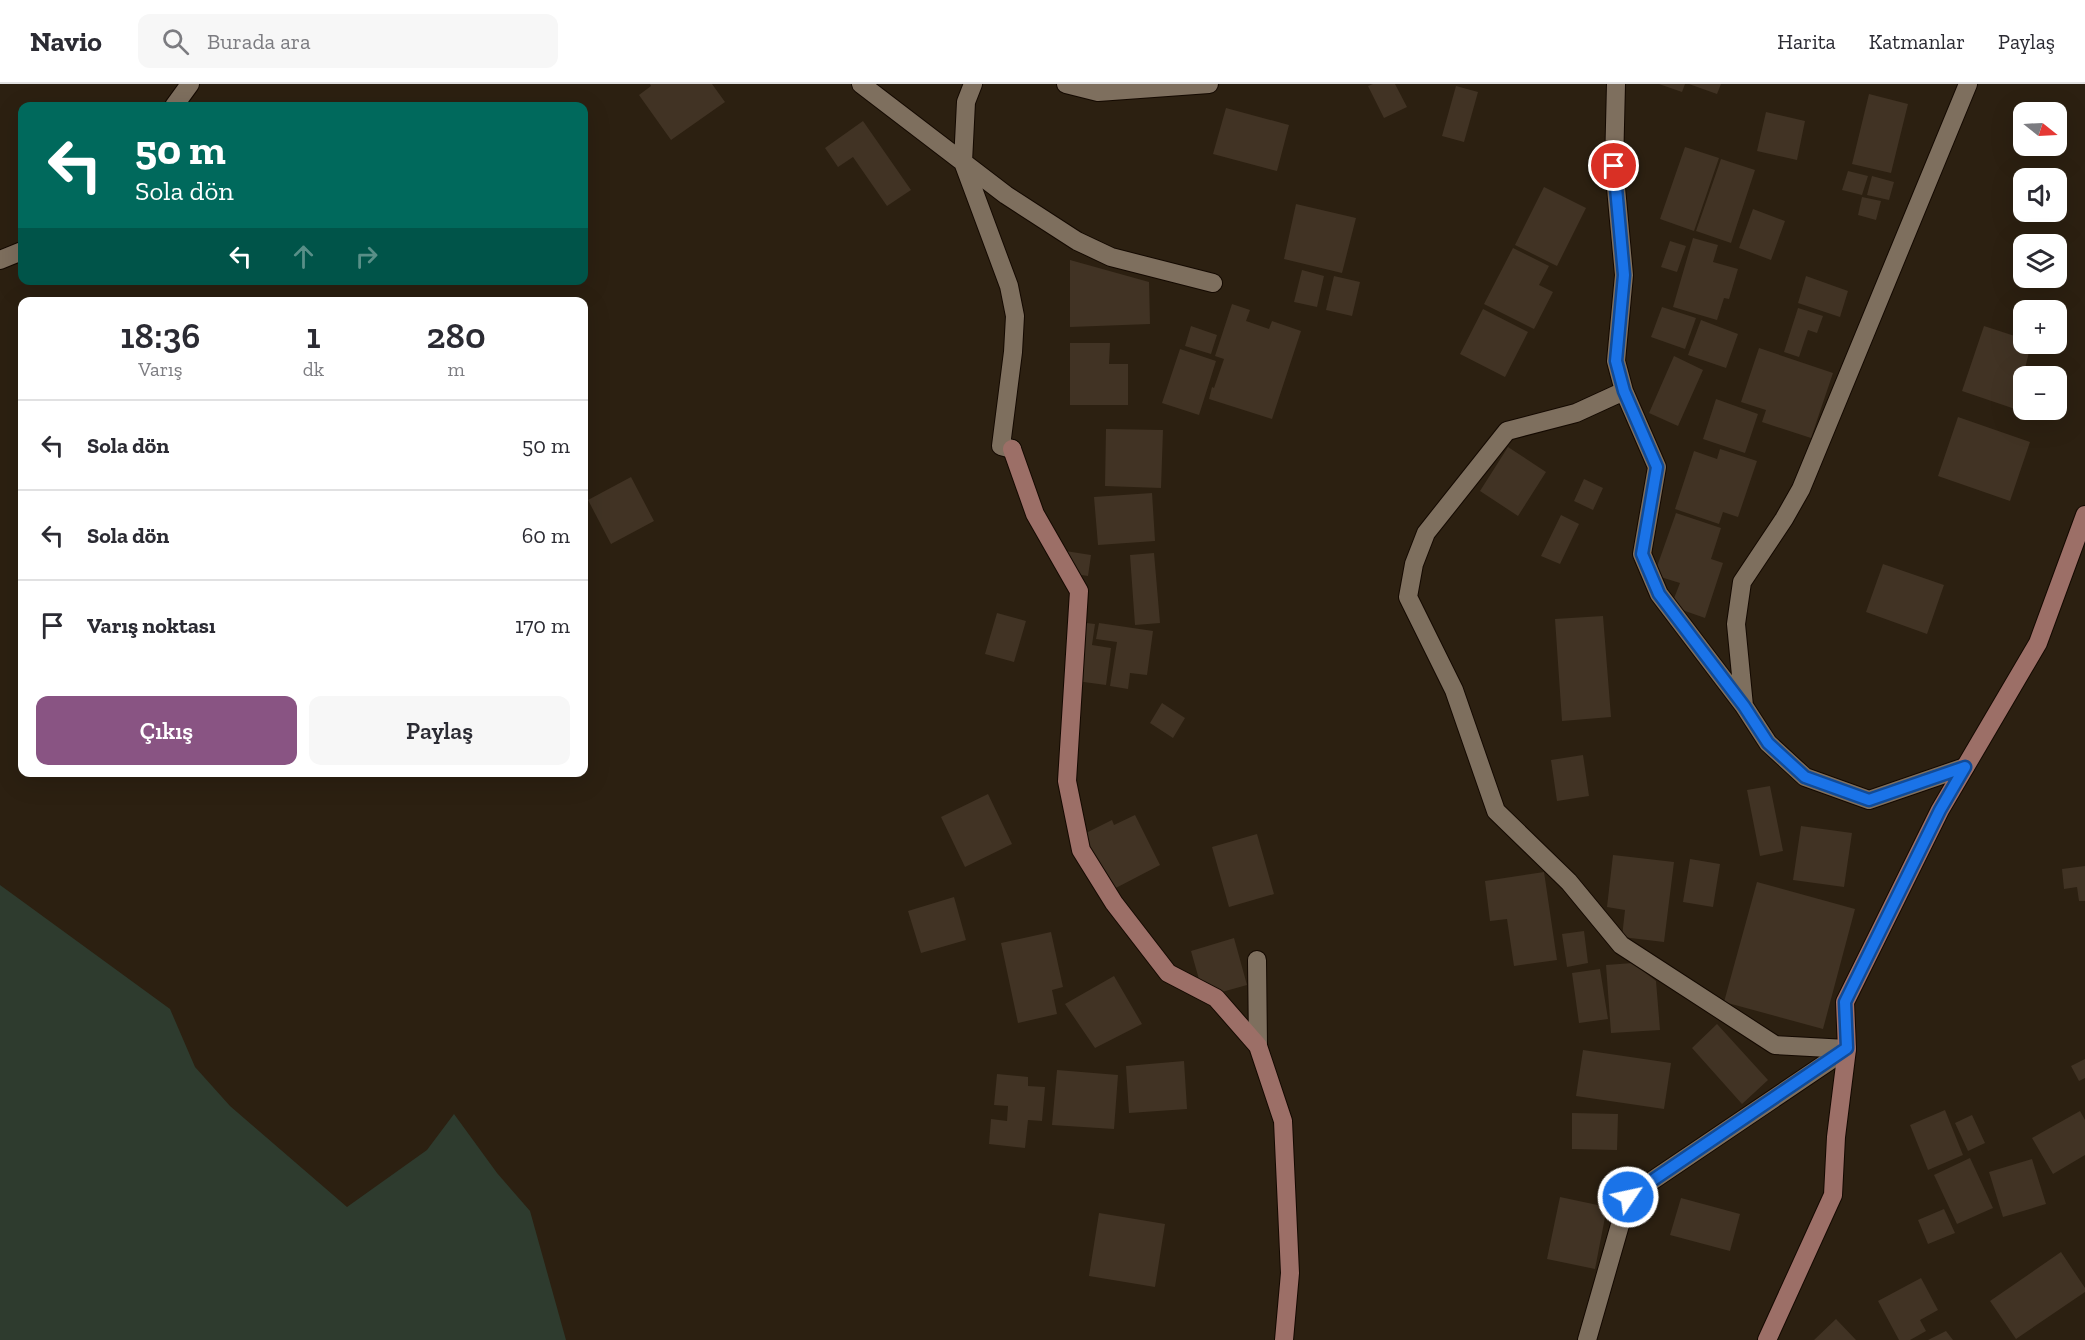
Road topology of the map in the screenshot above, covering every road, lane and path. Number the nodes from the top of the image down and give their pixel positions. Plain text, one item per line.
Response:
1 (190, 84) edge
2 (861, 84) edge
3 (973, 84) edge
4 (1066, 84) edge
5 (1209, 84) edge
6 (1616, 84) edge
7 (1968, 84) edge
8 (177, 102) edge
9 (963, 162) junction
10 (18, 253) edge
11 (0, 260) edge
12 (1214, 283) dead end
13 (1624, 391) junction
14 (2085, 515) edge
15 (1744, 706) junction
16 (1965, 767) junction
17 (1257, 960) dead end
18 (1258, 1046) junction
19 (1847, 1048) junction
20 (1284, 1340) edge
21 (1587, 1340) edge
22 (1767, 1340) edge

1 - 8 street
2 - 9 street
3 - 9 street
4 - 5 street
6 - 13 street
7 - 15 street
9 - 12 street
9 - 18 street
10 - 11 street
13 - 15 street
13 - 19 street
14 - 16 street
15 - 16 street
16 - 19 street
17 - 18 street
18 - 20 street
19 - 21 street
19 - 22 street

